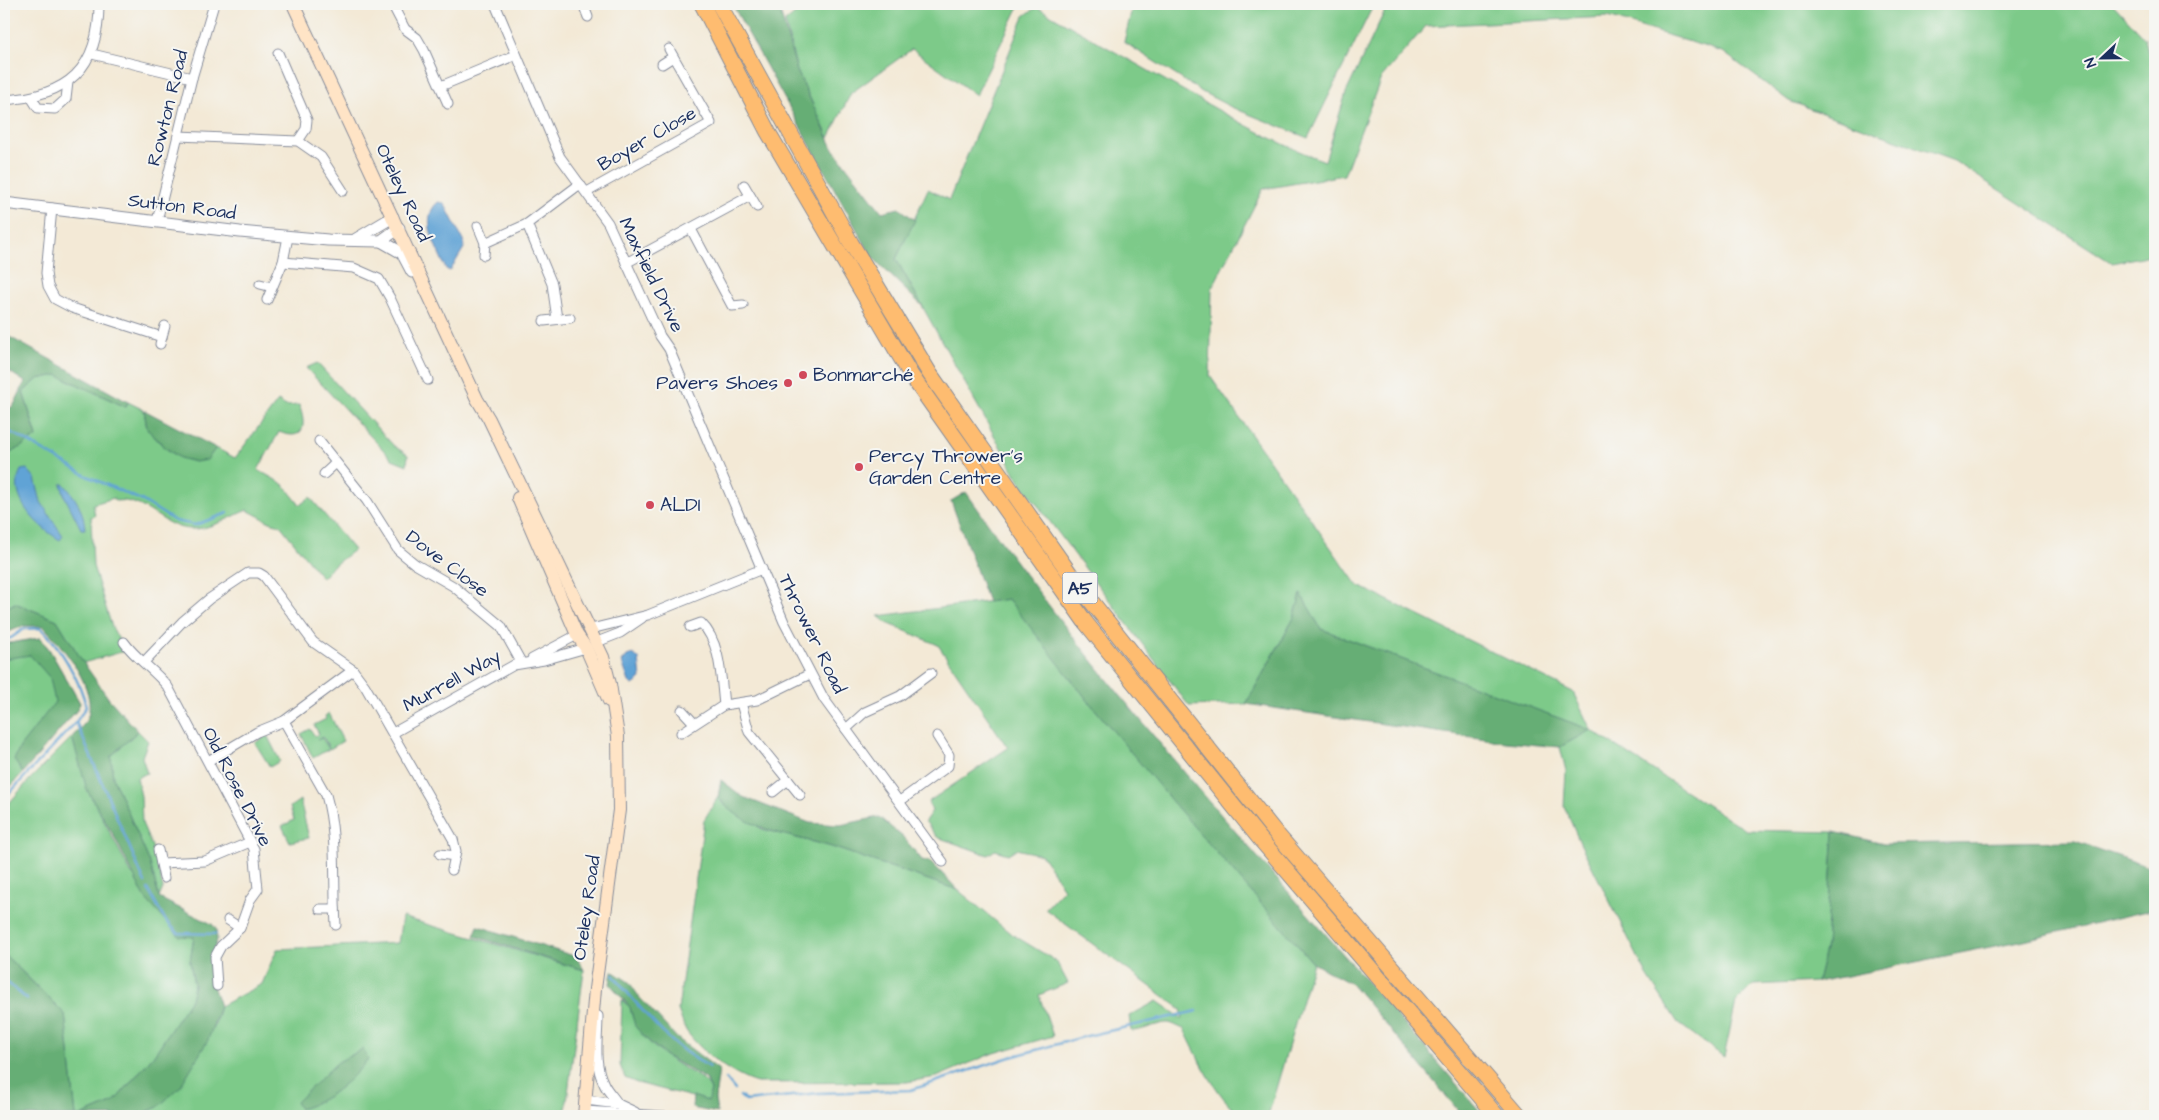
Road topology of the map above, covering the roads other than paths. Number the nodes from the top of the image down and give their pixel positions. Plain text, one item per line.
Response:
1 (99, 4) edge
2 (214, 4) edge
3 (392, 4) edge
4 (495, 4) edge
5 (583, 4) edge
6 (702, 4) edge
7 (720, 4) edge
8 (296, 5) edge
9 (588, 17) dead end
10 (278, 53) dead end
11 (92, 54) junction
12 (516, 55) junction
13 (662, 64) dead end
14 (192, 78) junction
15 (68, 82) junction
16 (441, 86) junction
17 (31, 97) junction
18 (4, 100) edge
19 (448, 104) dead end
20 (178, 136) junction
21 (298, 141) junction
22 (580, 184) junction
23 (744, 185) dead end
24 (343, 191) dead end
25 (587, 192) junction
26 (750, 196) junction
27 (4, 203) edge
28 (757, 207) dead end
29 (52, 208) junction
30 (157, 221) junction
31 (396, 222) junction
32 (527, 224) junction
33 (478, 226) dead end
34 (691, 229) junction
35 (288, 237) junction
36 (356, 239) junction
37 (381, 241) junction
38 (485, 242) junction
39 (484, 255) dead end
40 (283, 262) junction
41 (626, 263) junction
42 (260, 284) dead end
43 (272, 287) junction
44 (267, 300) dead end
45 (743, 305) dead end
46 (439, 316) junction
47 (570, 318) dead end
48 (557, 319) junction
49 (544, 321) dead end
50 (165, 326) dead end
51 (424, 370) junction
52 (414, 374) dead end
53 (428, 380) dead end
54 (477, 399) junction
55 (318, 442) dead end
56 (336, 463) junction
57 (324, 474) dead end
58 (762, 569) junction
59 (646, 615) junction
60 (690, 627) dead end
61 (591, 629) junction
62 (577, 635) junction
63 (124, 642) dead end
64 (598, 642) junction
65 (586, 648) junction
66 (144, 662) junction
67 (524, 662) junction
68 (353, 670) junction
69 (931, 673) dead end
70 (810, 674) junction
71 (741, 704) junction
72 (724, 705) junction
73 (612, 706) junction
74 (682, 710) dead end
75 (284, 721) junction
76 (694, 723) junction
77 (846, 729) junction
78 (393, 733) junction
79 (681, 733) dead end
80 (937, 736) dead end
81 (208, 761) junction
82 (788, 780) junction
83 (773, 792) dead end
84 (800, 795) dead end
85 (900, 801) junction
86 (250, 842) junction
87 (158, 850) dead end
88 (440, 854) dead end
89 (455, 856) junction
90 (943, 862) dead end
91 (161, 863) junction
92 (452, 870) dead end
93 (164, 878) dead end
94 (320, 909) dead end
95 (335, 909) junction
96 (228, 920) dead end
97 (336, 924) dead end
98 (240, 928) junction
99 (217, 986) dead end
100 (595, 989) junction
101 (618, 1104) junction
102 (585, 1109) edge
103 (634, 1115) edge
104 (664, 1116) edge
105 (1497, 1116) edge
106 (1520, 1116) edge

1 - 11 street
2 - 14 street, Rowton Road
3 - 16 street
4 - 12 street, Maxfield Drive
5 - 9 street
6 - 105 highway, A5
7 - 106 highway, A5
8 - 31 main road, Oteley Road
10 - 21 street
11 - 14 street
11 - 15 street
12 - 16 street
12 - 22 street, Maxfield Drive
13 - 25 street, Boyer Close
14 - 20 street, Rowton Road
15 - 17 street
15 - 17 street
16 - 19 street
17 - 18 street
20 - 21 street
20 - 30 street, Rowton Road
21 - 24 street
22 - 25 street, Maxfield Drive
22 - 32 street
23 - 26 street
25 - 41 street, Maxfield Drive
26 - 28 street
26 - 34 street
27 - 29 street, Sutton Road
29 - 30 street, Sutton Road
29 - 50 street
30 - 35 street, Sutton Road
31 - 36 street
31 - 37 street
31 - 46 main road, Oteley Road
32 - 38 street
32 - 48 street
33 - 38 street
34 - 41 street
34 - 45 street
35 - 36 street, Sutton Road
35 - 40 street
36 - 37 street, Sutton Road
37 - 46 street
38 - 39 street
40 - 43 street
40 - 51 street
41 - 58 street, Maxfield Drive
42 - 43 street
43 - 44 street
46 - 54 main road, Oteley Road
47 - 48 street
48 - 49 street
51 - 52 street
51 - 53 street
54 - 61 main road, Oteley Road
54 - 62 main road, Oteley Road
55 - 56 street, Dove Close
56 - 57 street
56 - 67 street, Dove Close
58 - 59 street, Thrower Road
58 - 70 street, Thrower Road
59 - 61 street, Thrower Road
59 - 64 street, Thrower Road
60 - 72 street
61 - 62 main road
61 - 64 main road, Oteley Road
62 - 65 main road, Oteley Road
62 - 67 street, Murrell Way
63 - 66 street, Old Rose Drive
64 - 65 main road
64 - 73 main road, Oteley Road
65 - 67 street, Murrell Way
65 - 73 main road, Oteley Road
66 - 68 street, Murrell Way
66 - 81 street, Old Rose Drive
67 - 78 street, Murrell Way
68 - 75 street
68 - 78 street, Murrell Way
69 - 77 street
70 - 71 street
70 - 77 street, Thrower Road
71 - 72 street
71 - 82 street
72 - 76 street
73 - 100 main road, Oteley Road
74 - 76 street
75 - 81 street
75 - 95 street
76 - 79 street
77 - 85 street, Thrower Road
78 - 89 street, Murrell Way
80 - 85 street
81 - 86 street, Old Rose Drive
82 - 83 street
82 - 84 street
85 - 90 street, Thrower Road
86 - 91 street
86 - 98 street, Old Rose Drive
87 - 91 street
88 - 89 street
89 - 92 street, Murrell Way
91 - 93 street
94 - 95 street
95 - 97 street
96 - 98 street
98 - 99 street, Old Rose Drive
100 - 101 street
100 - 102 main road, Oteley Road
101 - 102 street
101 - 103 street
102 - 103 street
103 - 104 street

